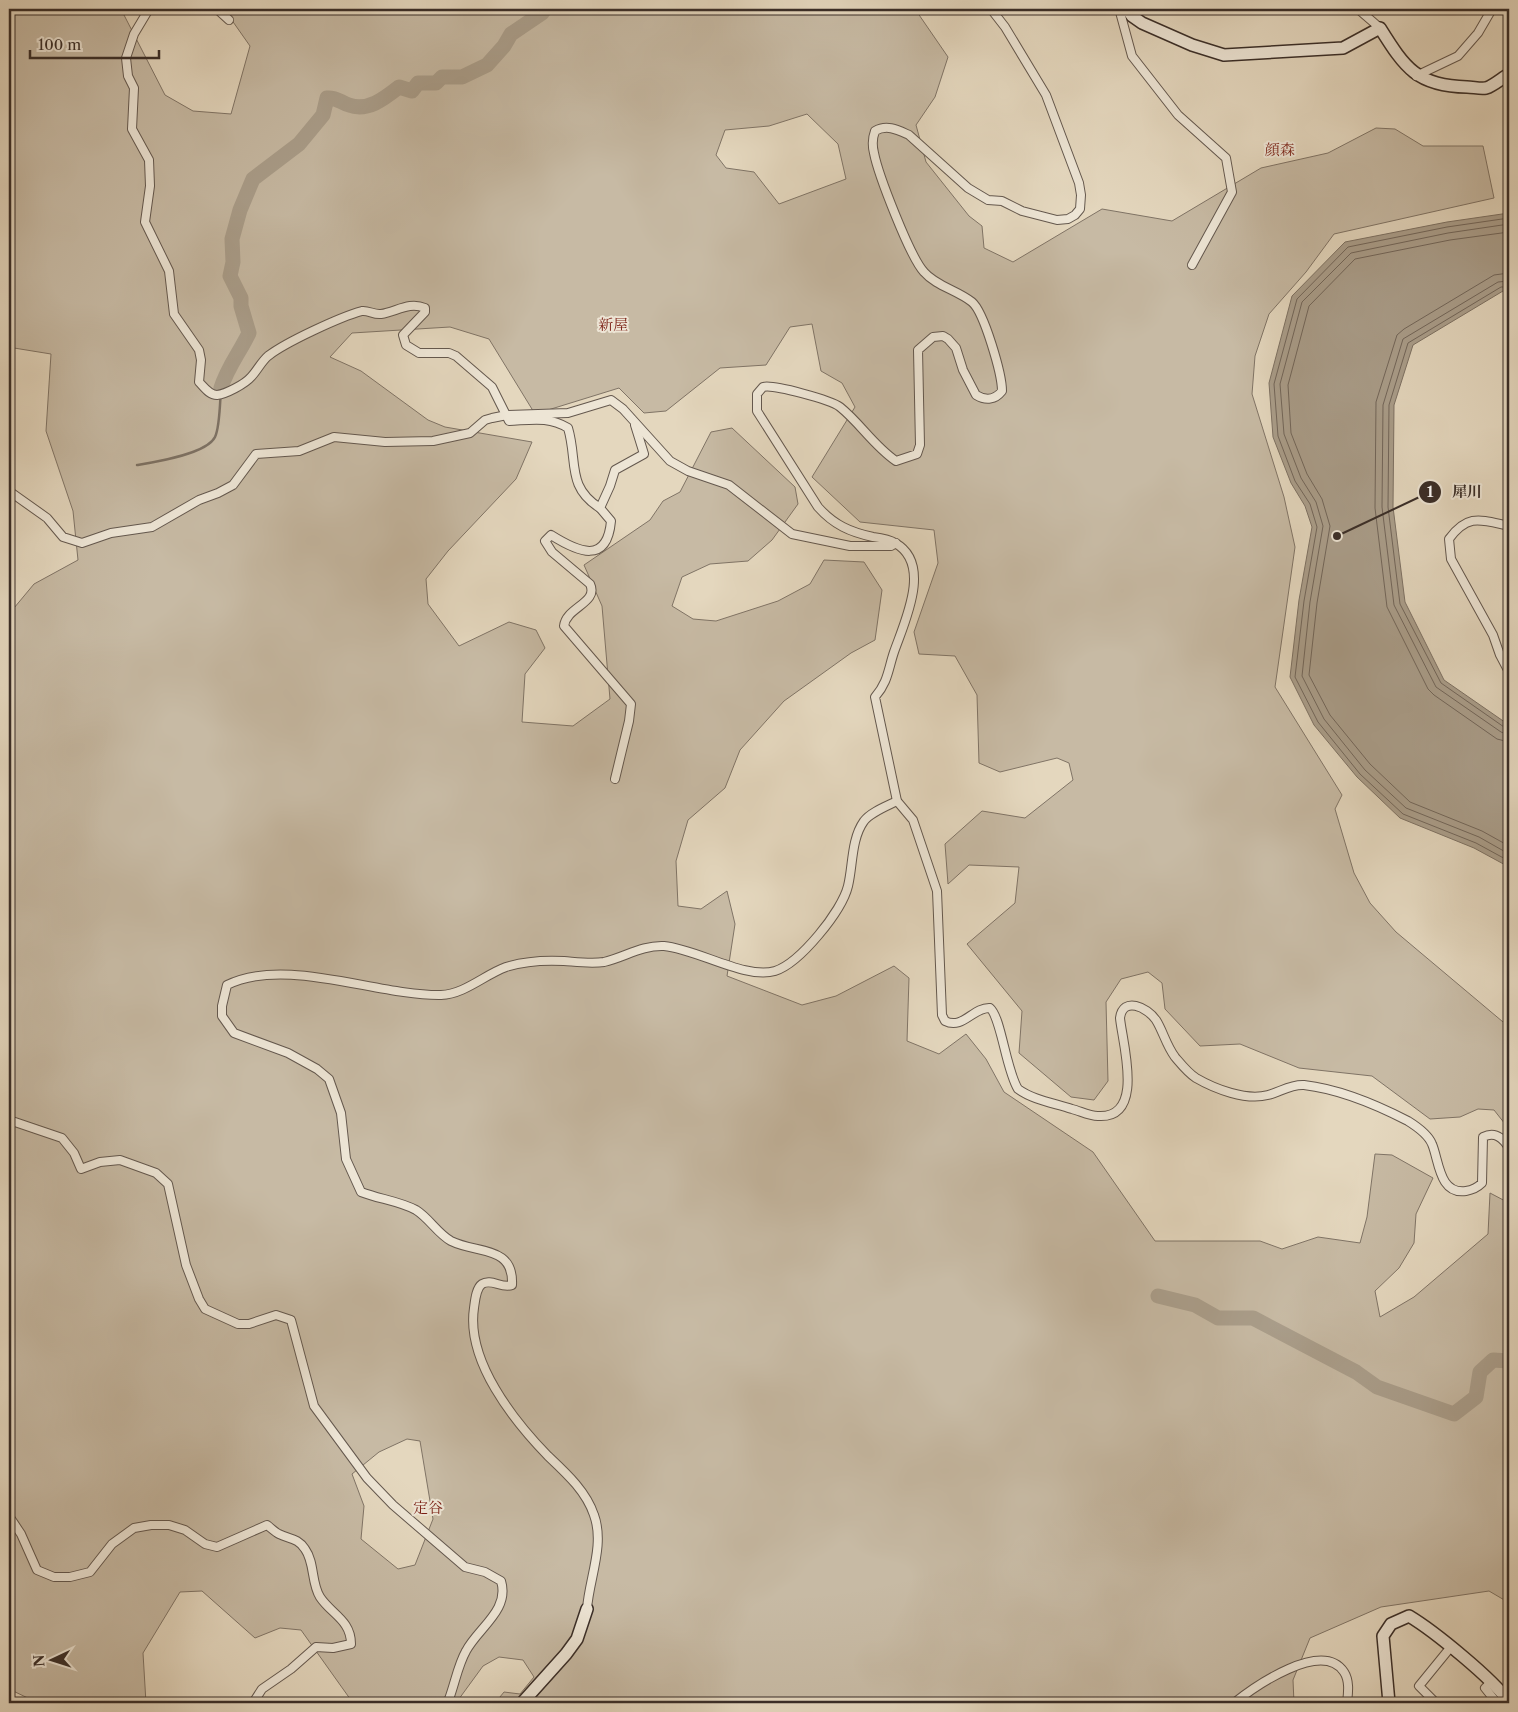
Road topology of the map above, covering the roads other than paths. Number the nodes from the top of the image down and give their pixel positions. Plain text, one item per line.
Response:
1 (148, 9) edge
2 (217, 9) edge
3 (991, 9) edge
4 (1122, 9) edge
5 (1127, 9) edge
6 (1358, 9) edge
7 (1492, 9) edge
8 (229, 20) dead end
9 (1380, 28) junction
10 (1509, 74) edge
11 (1416, 76) junction
12 (1192, 265) dead end
13 (9, 380) edge
14 (9, 387) edge
15 (506, 415) junction
16 (634, 423) junction
17 (9, 492) edge
18 (600, 508) junction
19 (1509, 526) edge
20 (896, 543) junction
21 (1509, 672) edge
22 (615, 780) dead end
23 (897, 801) junction
24 (9, 1120) edge
25 (1509, 1148) edge
26 (9, 1516) edge
27 (587, 1609) joint
28 (1450, 1648) junction
29 (1490, 1682) junction
30 (1509, 1702) edge
31 (253, 1703) edge
32 (446, 1703) edge
33 (522, 1703) edge
34 (1234, 1703) edge
35 (1347, 1703) edge
36 (1389, 1703) edge
37 (1436, 1703) edge
38 (1498, 1703) edge

1 - 15 street
2 - 8 street
3 - 20 street
4 - 12 street
5 - 9 street
6 - 9 street
7 - 11 street
9 - 11 street
10 - 11 street
13 - 14 street
15 - 16 street
15 - 17 street
15 - 18 street
16 - 18 street
16 - 20 street
18 - 22 street
19 - 21 street
20 - 23 street
23 - 25 street
23 - 27 street
24 - 32 street
26 - 31 street
27 - 33 street
28 - 29 street
28 - 36 street
28 - 37 street
29 - 30 street
29 - 38 street
34 - 35 street

